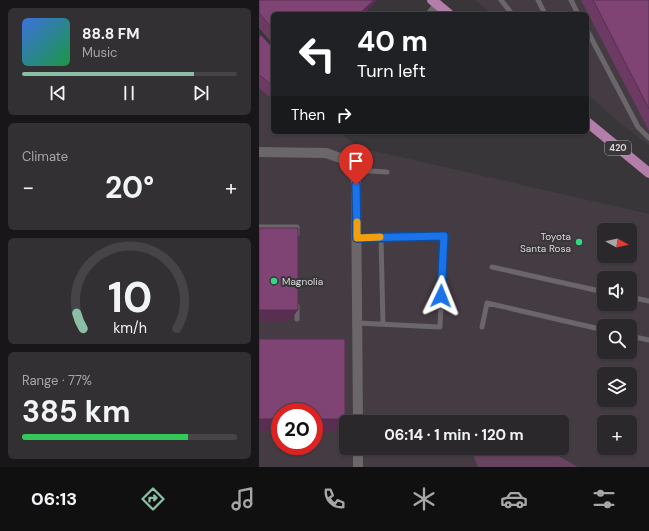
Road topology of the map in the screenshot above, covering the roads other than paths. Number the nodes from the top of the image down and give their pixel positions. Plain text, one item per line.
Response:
1 (501, 0) edge
2 (538, 0) edge
3 (571, 0) edge
4 (435, 3) edge
5 (446, 12) edge
6 (510, 12) edge
7 (544, 12) edge
8 (577, 12) edge
9 (589, 34) edge
10 (589, 124) edge
11 (649, 138) edge
12 (259, 152) edge
13 (355, 170) junction
14 (387, 172) dead end
15 (649, 173) edge
16 (259, 227) edge
17 (381, 237) junction
18 (357, 238) junction
19 (297, 242) edge
20 (492, 267) dead end
21 (597, 290) edge
22 (637, 298) edge
23 (649, 301) edge
24 (297, 304) edge
25 (297, 319) edge
26 (357, 324) junction
27 (383, 324) junction
28 (482, 327) dead end
29 (597, 328) edge
30 (637, 337) edge
31 (649, 340) edge
32 (358, 415) edge
33 (358, 455) edge
34 (358, 467) edge

1 - 6 lane
2 - 7 lane
3 - 8 lane
4 - 5 main road
9 - 11 lane
10 - 15 main road, 420
12 - 13 street
13 - 14 lane
13 - 18 street
16 - 19 lane
17 - 18 lane
17 - 27 lane
17 - 27 lane
18 - 26 street
20 - 21 lane
22 - 23 lane
24 - 25 lane
26 - 27 lane
26 - 32 street
28 - 29 lane
30 - 31 lane
33 - 34 street

